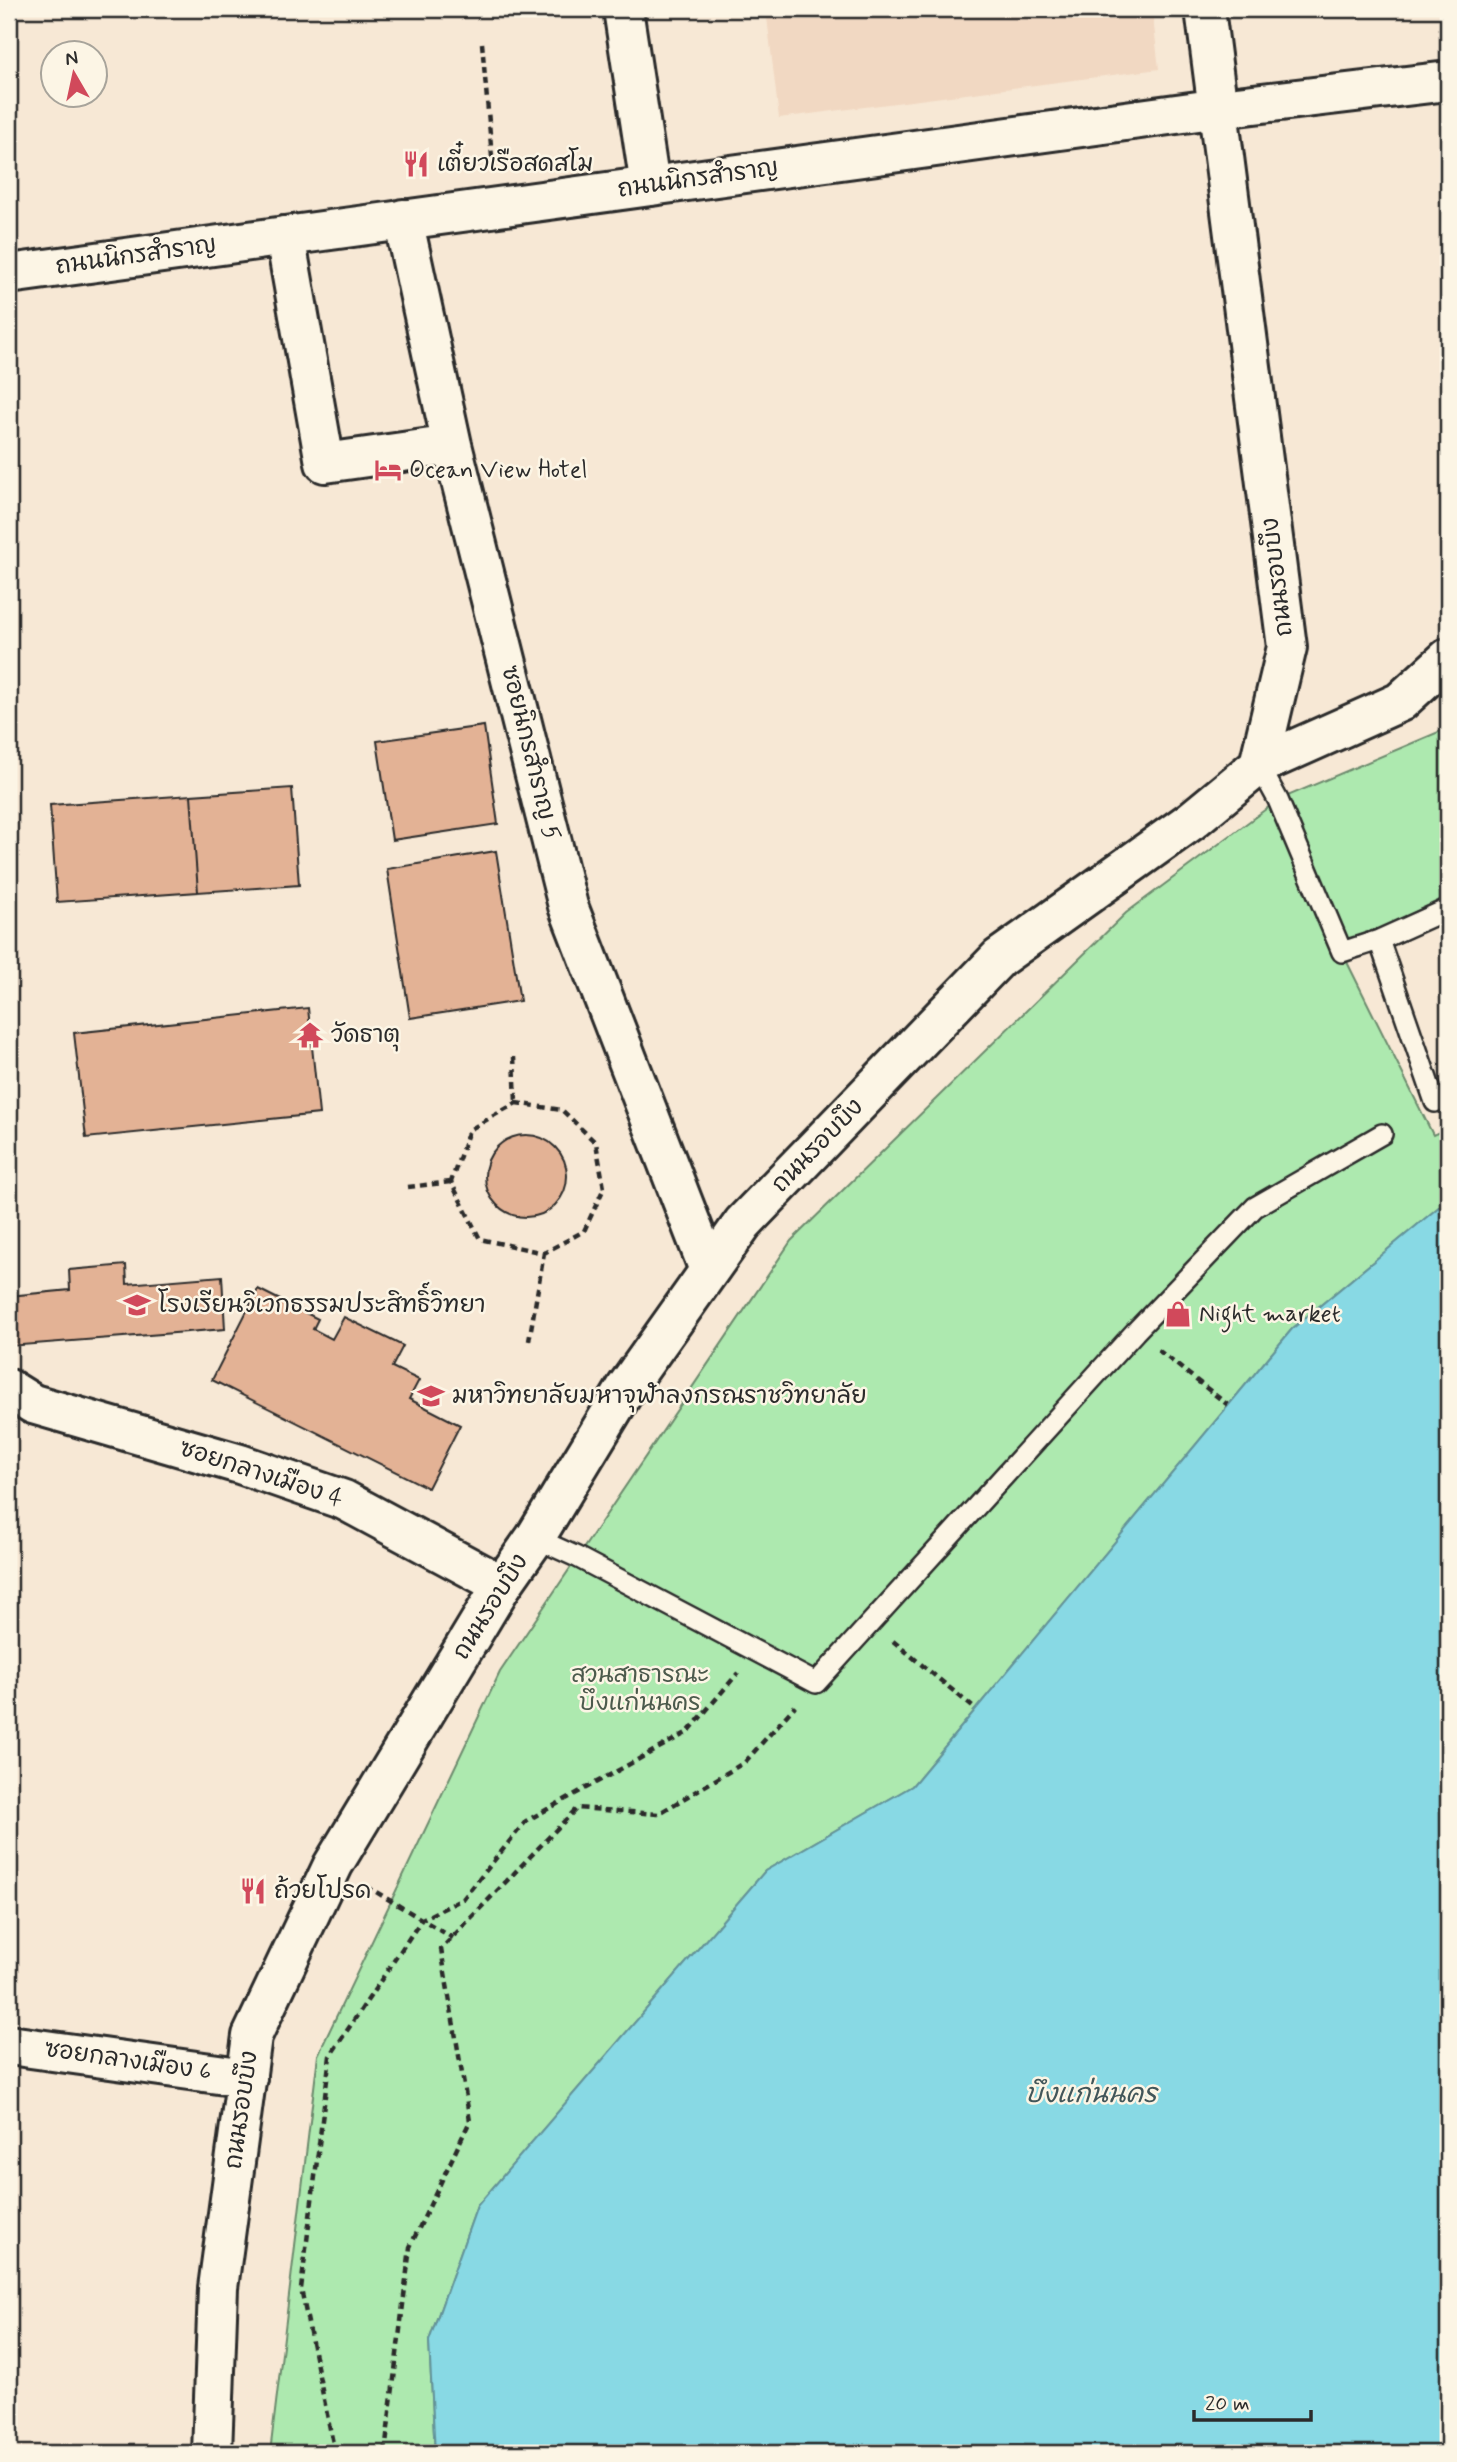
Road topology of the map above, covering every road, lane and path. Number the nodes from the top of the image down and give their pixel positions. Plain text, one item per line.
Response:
1 (623, 9) edge
2 (1205, 9) edge
3 (482, 43) dead end
4 (1448, 80) edge
5 (1220, 108) junction
6 (650, 186) junction
7 (496, 207) junction
8 (403, 219) junction
9 (285, 236) junction
10 (9, 274) edge
11 (452, 445) junction
12 (1448, 658) edge
13 (1259, 765) junction
14 (1448, 909) edge
15 (1379, 940) junction
16 (514, 1057) dead end
17 (1448, 1097) edge
18 (516, 1103) junction
19 (1382, 1134) dead end
20 (451, 1182) junction
21 (408, 1187) dead end
22 (544, 1253) junction
23 (709, 1270) junction
24 (1135, 1332) junction
25 (528, 1341) dead end
26 (9, 1389) edge
27 (1228, 1405) dead end
28 (534, 1538) junction
29 (502, 1585) junction
30 (870, 1622) junction
31 (757, 1651) junction
32 (816, 1683) junction
33 (974, 1708) dead end
34 (332, 1865) junction
35 (422, 1919) junction
36 (453, 1938) junction
37 (9, 2045) edge
38 (247, 2078) junction
39 (212, 2453) edge
40 (335, 2453) edge
41 (385, 2453) edge

1 - 6 street
2 - 5 street, ถนนรอบบึง
3 - 7 path
4 - 5 street
5 - 6 street, ถนนนิกรสำราญ
5 - 13 street, ถนนรอบบึง
6 - 7 street, ถนนนิกรสำราญ
7 - 8 street, ถนนนิกรสำราญ
8 - 9 street, ถนนนิกรสำราญ
8 - 11 street, ซอยนิกรสำราญ 5
9 - 10 street, ถนนนิกรสำราญ
9 - 11 street
11 - 23 street, ซอยนิกรสำราญ 5
12 - 13 street
13 - 15 lane
13 - 23 street, ถนนรอบบึง
14 - 15 lane
15 - 17 lane
16 - 18 path
18 - 20 path
18 - 22 path
19 - 24 lane
20 - 21 path
20 - 22 path
22 - 25 path
23 - 28 street, ถนนรอบบึง
24 - 27 path
24 - 30 lane
26 - 29 street, ซอยกลางเมือง 4
28 - 29 street, ถนนรอบบึง
28 - 31 lane
29 - 34 street, ถนนรอบบึง
30 - 32 lane
30 - 33 path
31 - 32 lane
31 - 35 path
32 - 36 path
34 - 35 path
34 - 38 street, ถนนรอบบึง
35 - 36 path
35 - 40 path
36 - 41 path
37 - 38 street, ซอยกลางเมือง 6
38 - 39 street, ถนนรอบบึง

